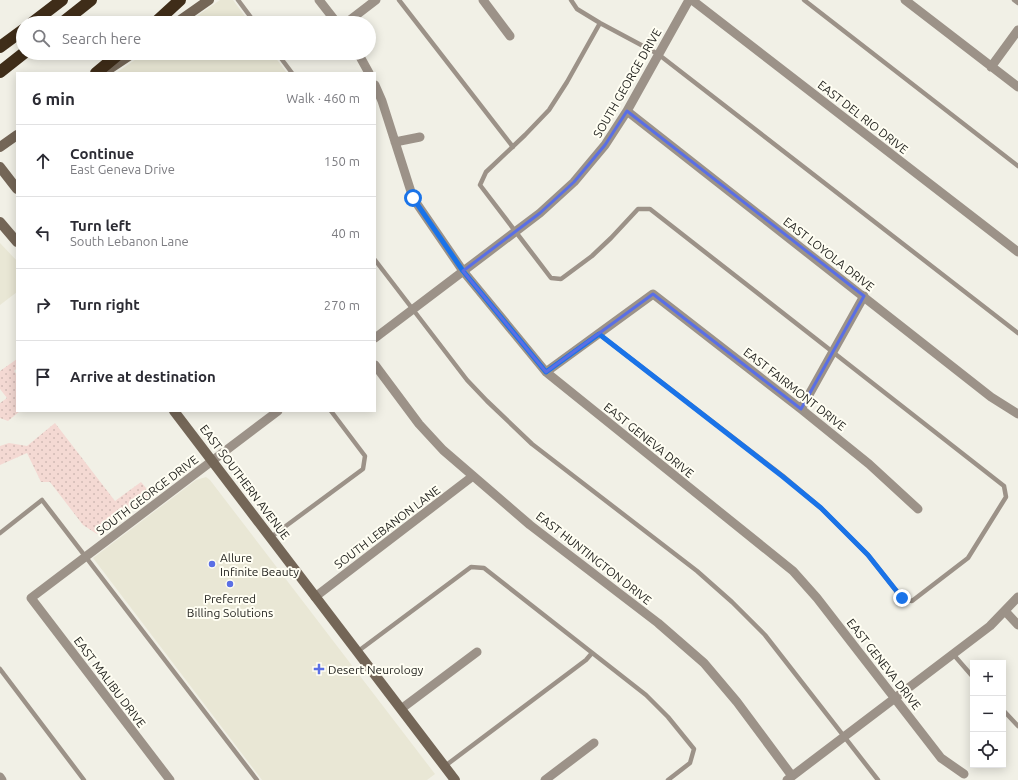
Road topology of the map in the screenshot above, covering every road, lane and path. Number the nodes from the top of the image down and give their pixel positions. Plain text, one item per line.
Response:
1 (62, 0) edge
2 (90, 0) edge
3 (180, 0) edge
4 (209, 0) edge
5 (238, 0) edge
6 (319, 0) edge
7 (376, 0) edge
8 (399, 0) edge
9 (483, 0) edge
10 (571, 0) edge
11 (689, 0) edge
12 (692, 0) edge
13 (804, 0) edge
14 (905, 0) edge
15 (1014, 0) edge
16 (1018, 3) edge
17 (41, 16) edge
18 (71, 16) edge
19 (163, 16) edge
20 (186, 16) edge
21 (250, 16) edge
22 (331, 16) edge
23 (355, 16) edge
24 (600, 23) junction
25 (1018, 30) edge
26 (16, 35) edge
27 (510, 36) dead end
28 (0, 47) edge
29 (658, 54) junction
30 (16, 59) edge
31 (112, 60) edge
32 (122, 60) edge
33 (282, 60) edge
34 (362, 60) edge
35 (992, 67) junction
36 (0, 72) edge
37 (97, 72) edge
38 (104, 72) edge
39 (291, 72) edge
40 (369, 72) edge
41 (376, 87) edge
42 (1018, 87) edge
43 (627, 111) junction
44 (16, 136) edge
45 (420, 137) dead end
46 (395, 142) junction
47 (0, 147) edge
48 (512, 147) junction
49 (1018, 166) edge
50 (0, 167) edge
51 (16, 188) edge
52 (0, 222) edge
53 (516, 232) junction
54 (16, 241) edge
55 (1018, 252) edge
56 (376, 261) edge
57 (463, 271) junction
58 (864, 296) junction
59 (412, 310) junction
60 (1018, 333) edge
61 (599, 334) junction
62 (376, 337) edge
63 (833, 351) junction
64 (376, 366) edge
65 (546, 372) junction
66 (801, 409) junction
67 (175, 412) edge
68 (277, 412) edge
69 (332, 412) edge
70 (1018, 414) edge
71 (213, 460) junction
72 (473, 476) junction
73 (918, 509) dead end
74 (0, 533) edge
75 (271, 538) junction
76 (86, 556) junction
77 (315, 597) junction
78 (1018, 597) edge
79 (31, 598) joint
80 (1005, 611) junction
81 (1018, 625) edge
82 (357, 652) junction
83 (477, 652) dead end
84 (592, 653) junction
85 (953, 654) junction
86 (0, 669) edge
87 (970, 674) edge
88 (895, 698) junction
89 (401, 709) junction
90 (1006, 713) edge
91 (1018, 726) edge
92 (845, 736) junction
93 (594, 743) dead end
94 (445, 766) junction
95 (964, 774) dead end
96 (0, 777) edge
97 (789, 778) edge
98 (2, 780) edge
99 (84, 780) edge
100 (170, 780) edge
101 (257, 780) edge
102 (455, 780) edge
103 (545, 780) edge
104 (668, 780) edge
105 (878, 780) edge

1 - 17 highway
2 - 18 highway
3 - 19 highway
4 - 20 main road
5 - 21 lane
6 - 22 street
7 - 23 street
8 - 48 lane
9 - 27 street
10 - 24 lane
11 - 29 street, SOUTH GEORGE DRIVE
12 - 55 street, EAST DEL RIO DRIVE
13 - 49 lane
14 - 35 street
15 - 16 lane
24 - 29 lane
24 - 48 lane
25 - 35 street
26 - 28 highway
29 - 43 street, SOUTH GEORGE DRIVE
29 - 60 lane
30 - 36 highway
31 - 37 highway
32 - 38 main road
33 - 39 lane
34 - 40 street
35 - 42 street
41 - 46 street, EAST GENEVA DRIVE
43 - 53 street, SOUTH GEORGE DRIVE
43 - 58 street, EAST LOYOLA DRIVE
44 - 47 main road
45 - 46 street
46 - 57 street, EAST GENEVA DRIVE
48 - 53 lane
50 - 51 main road
52 - 54 main road
53 - 57 street, SOUTH GEORGE DRIVE
53 - 63 lane
56 - 59 lane
57 - 59 street, SOUTH GEORGE DRIVE
57 - 65 street, EAST GENEVA DRIVE
58 - 63 street
58 - 70 street, EAST LOYOLA DRIVE
59 - 62 street, SOUTH GEORGE DRIVE
59 - 92 lane
61 - 63 lane
61 - 65 street
61 - 66 street, EAST FAIRMONT DRIVE
63 - 66 street
64 - 72 street, EAST HUNTINGTON DRIVE
65 - 88 street, EAST GENEVA DRIVE
66 - 73 street, EAST FAIRMONT DRIVE
67 - 71 main road, EAST SOUTHERN AVENUE
68 - 71 street, SOUTH GEORGE DRIVE
69 - 75 lane
71 - 75 main road, EAST SOUTHERN AVENUE
71 - 76 street, SOUTH GEORGE DRIVE
72 - 77 street, SOUTH LEBANON LANE
72 - 97 street, EAST HUNTINGTON DRIVE
74 - 76 lane
75 - 77 main road, EAST SOUTHERN AVENUE
76 - 79 street, SOUTH GEORGE DRIVE
76 - 101 lane
77 - 82 main road, EAST SOUTHERN AVENUE
78 - 80 street
79 - 100 street, EAST MALIBU DRIVE
80 - 81 street
80 - 85 street
82 - 84 lane
82 - 89 main road, EAST SOUTHERN AVENUE
83 - 89 street
84 - 94 lane
84 - 104 lane
85 - 87 lane
85 - 88 street
86 - 99 lane
88 - 92 street
88 - 95 street, EAST GENEVA DRIVE
89 - 94 main road, EAST SOUTHERN AVENUE
90 - 91 lane
92 - 97 street
92 - 105 lane
93 - 103 street
94 - 102 main road, EAST SOUTHERN AVENUE
96 - 98 street

